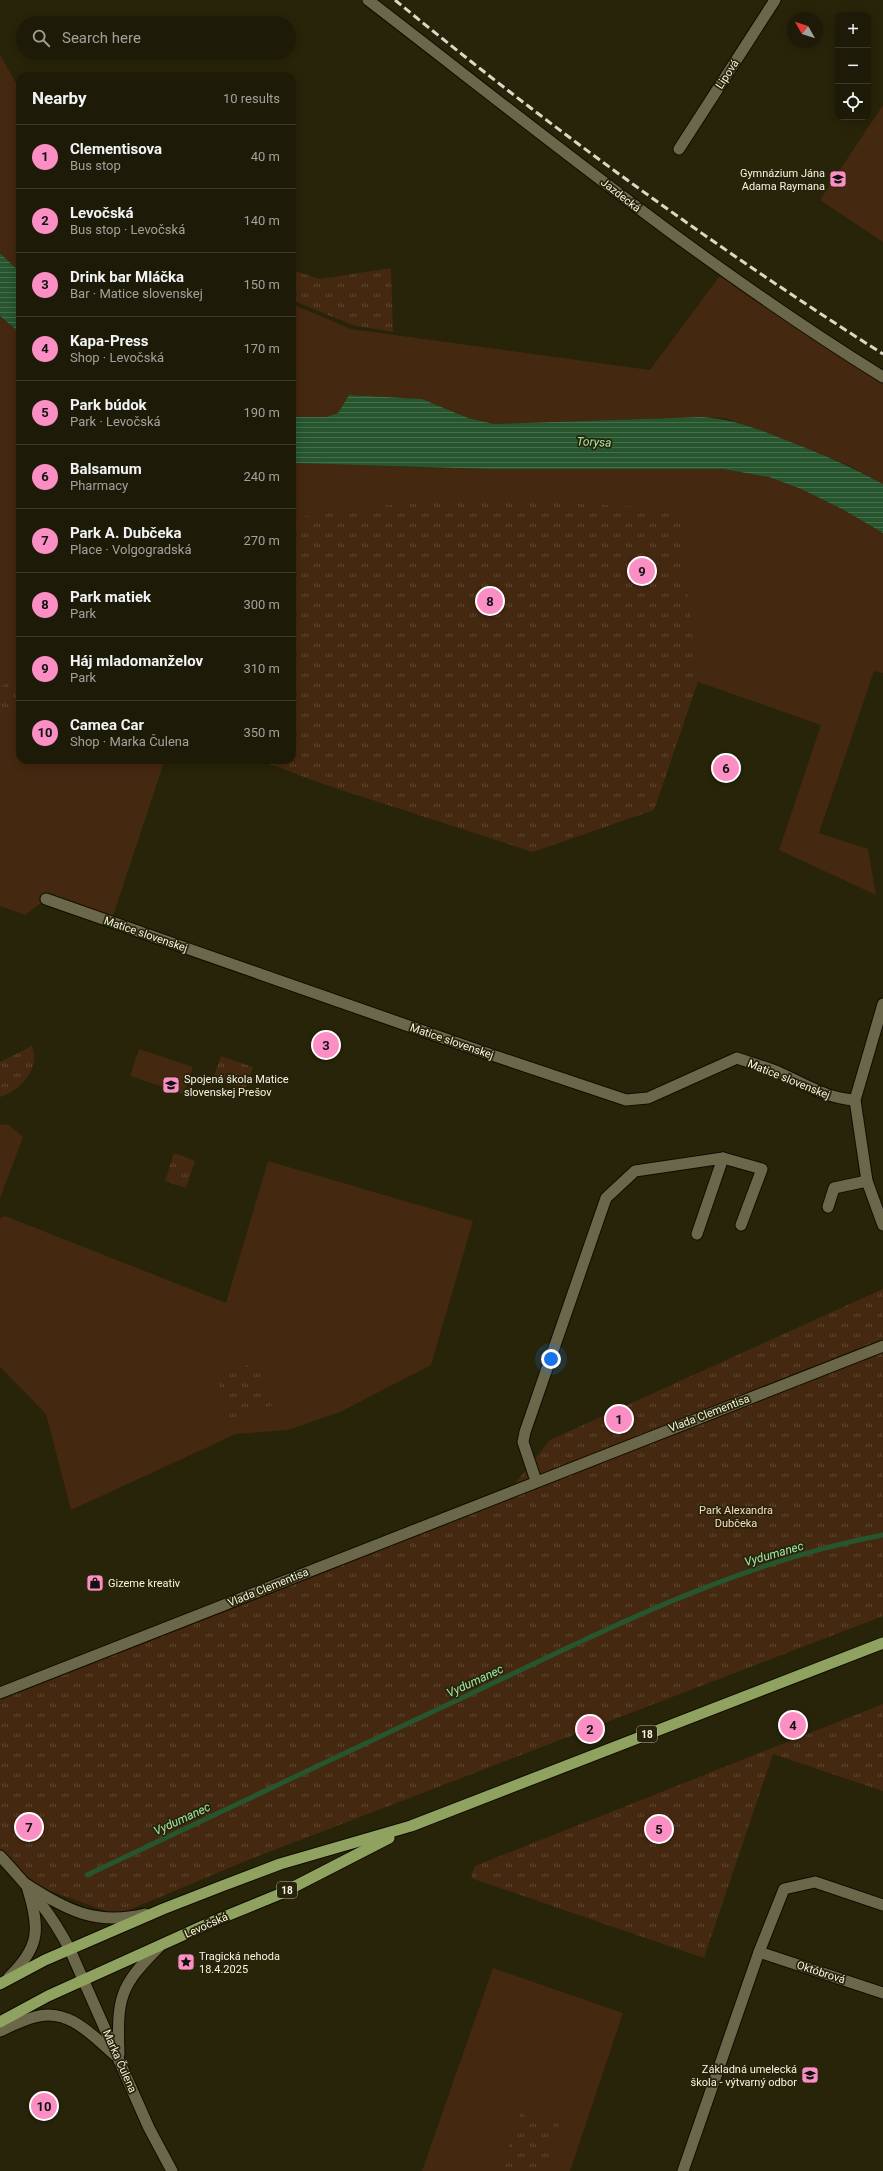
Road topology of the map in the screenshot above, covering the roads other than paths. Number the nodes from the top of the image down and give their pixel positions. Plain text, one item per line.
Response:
1 (368, 0) edge
2 (774, 0) edge
3 (679, 149) dead end
4 (883, 377) edge
5 (46, 899) dead end
6 (883, 1004) edge
7 (856, 1100) junction
8 (723, 1158) junction
9 (867, 1181) junction
10 (828, 1207) dead end
11 (741, 1225) dead end
12 (883, 1225) edge
13 (697, 1234) dead end
14 (883, 1346) edge
15 (536, 1481) junction
16 (883, 1643) edge
17 (0, 1693) edge
18 (411, 1826) junction
19 (0, 1856) edge
20 (26, 1884) junction
21 (883, 1905) edge
22 (163, 1909) junction
23 (159, 1947) junction
24 (70, 1950) junction
25 (759, 1952) junction
26 (83, 1981) junction
27 (3, 1982) edge
28 (883, 1993) edge
29 (0, 2022) edge
30 (0, 2031) edge
31 (119, 2058) junction
32 (172, 2171) edge
33 (683, 2171) edge

1 - 4 street, Jazdecká
2 - 3 street, Lipová
5 - 7 street, Matice slovenskej
6 - 7 street
7 - 9 street
8 - 11 street
8 - 13 street
8 - 15 street
9 - 10 street
9 - 12 street
14 - 15 street, Vlada Clementisa
15 - 17 street, Vlada Clementisa
16 - 18 main road, Levočská / 18
18 - 22 main road, Levočská / 18
18 - 23 main road, Levočská / 18
19 - 20 street
20 - 22 street
20 - 24 street, Marka Čulena
20 - 27 street
21 - 25 street
22 - 24 main road, Levočská / 18
23 - 26 main road, Levočská / 18
23 - 31 street
24 - 26 street, Marka Čulena
24 - 27 main road, Levočská / 18
25 - 28 street, Októbrová
25 - 33 street
26 - 29 main road, Levočská / 18
26 - 31 street, Marka Čulena
30 - 31 street
31 - 32 street, Marka Čulena

